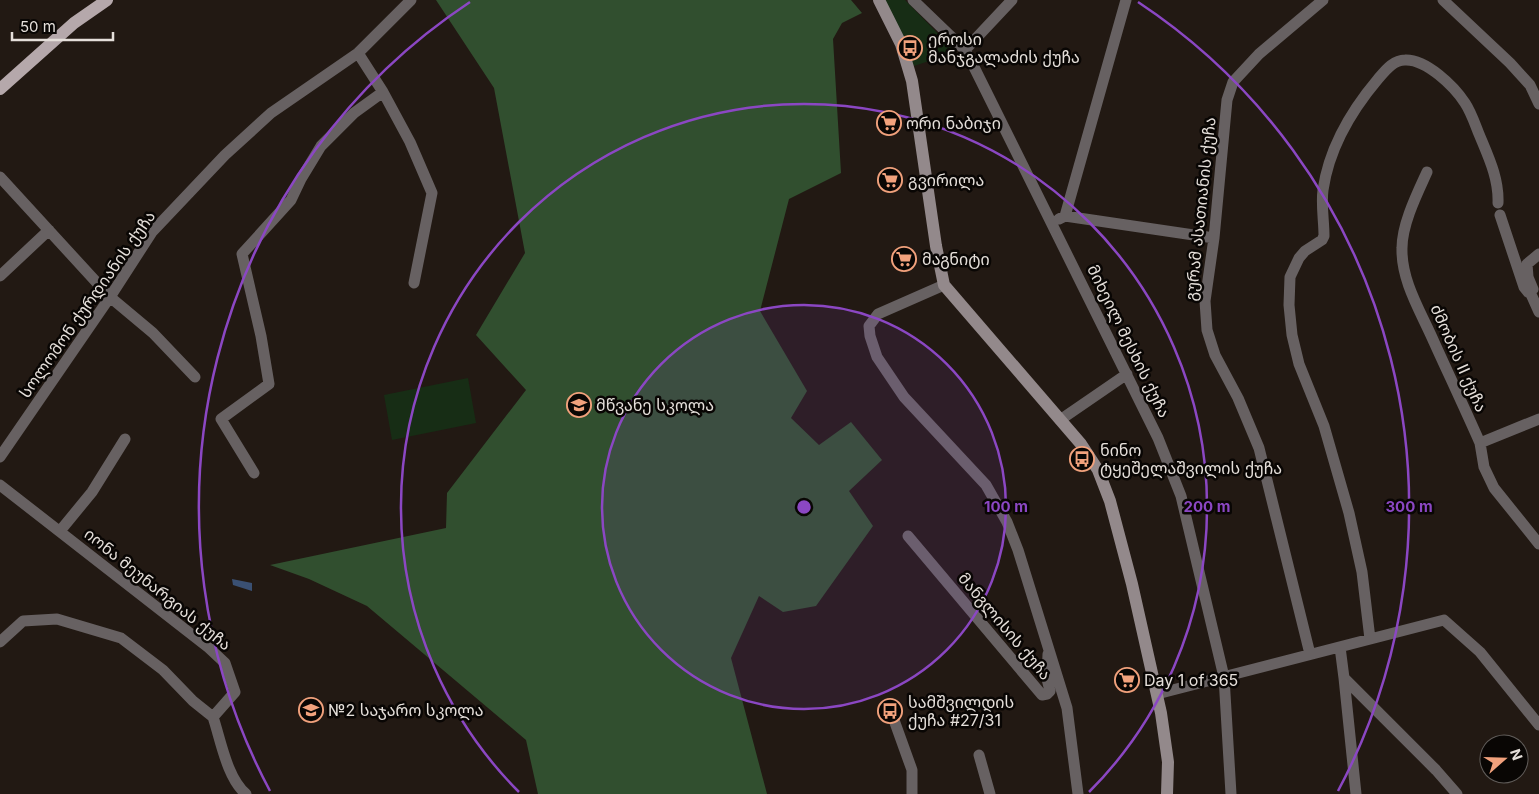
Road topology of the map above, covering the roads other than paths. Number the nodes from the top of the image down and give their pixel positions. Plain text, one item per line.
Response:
1 (107, 0) edge
2 (411, 0) edge
3 (879, 0) edge
4 (913, 0) edge
5 (1012, 0) edge
6 (1126, 0) edge
7 (1323, 0) edge
8 (1443, 0) edge
9 (1308, 5) edge
10 (965, 50) junction
11 (358, 53) junction
12 (0, 89) edge
13 (383, 92) junction
14 (1539, 104) edge
15 (1427, 172) dead end
16 (0, 177) edge
17 (1498, 203) dead end
18 (1500, 215) dead end
19 (1065, 216) junction
20 (1053, 222) junction
21 (49, 230) junction
22 (1214, 238) junction
23 (1539, 254) edge
24 (0, 276) edge
25 (414, 283) dead end
26 (944, 285) junction
27 (1530, 292) junction
28 (110, 297) junction
29 (1539, 312) edge
30 (1127, 374) junction
31 (196, 377) dead end
32 (1539, 419) edge
33 (1060, 420) junction
34 (125, 439) dead end
35 (1480, 443) junction
36 (0, 457) edge
37 (254, 472) dead end
38 (0, 485) edge
39 (60, 531) junction
40 (908, 536) dead end
41 (1539, 544) edge
42 (1370, 639) junction
43 (0, 642) edge
44 (1048, 645) junction
45 (1340, 647) junction
46 (1310, 654) junction
47 (1224, 677) junction
48 (1344, 678) junction
49 (1157, 694) junction
50 (213, 717) junction
51 (894, 720) dead end
52 (1539, 725) edge
53 (978, 755) dead end
54 (246, 794) edge
55 (912, 794) edge
56 (990, 794) edge
57 (1078, 794) edge
58 (1167, 794) edge
59 (1230, 794) edge
60 (1356, 794) edge
61 (1457, 794) edge

1 - 12 main road
2 - 11 street, სოლომონ ქურდიანის ქუჩა
3 - 26 main road
4 - 10 street, მიხეილ მესხის ქუჩა
5 - 10 street
6 - 19 street
7 - 9 street, გურამ ასათიანის ქუჩა
8 - 14 street
9 - 22 street, გურამ ასათიანის ქუჩა
10 - 20 street, მიხეილ მესხის ქუჩა
11 - 13 street
11 - 28 street, სოლომონ ქურდიანის ქუჩა
13 - 25 street
13 - 37 street
15 - 35 street, ძმობის II ქუჩა
16 - 21 street
17 - 42 street
18 - 27 street
19 - 20 street
19 - 22 street
20 - 30 street, მიხეილ მესხის ქუჩა
21 - 24 street
21 - 28 street
22 - 46 street, გურამ ასათიანის ქუჩა
23 - 27 street
26 - 33 main road
26 - 44 street
27 - 29 street
28 - 31 street
28 - 36 street, სოლომონ ქურდიანის ქუჩა
30 - 33 street
30 - 47 street, მიხეილ მესხის ქუჩა
32 - 35 street
33 - 49 main road
34 - 39 street
35 - 41 street, ძმობის II ქუჩა
38 - 39 street, იონა მეუნარგიას ქუჩა
39 - 50 street, იონა მეუნარგიას ქუჩა
40 - 44 street, მანგლისის ქუჩა
42 - 45 street
42 - 52 street
43 - 50 street
44 - 57 street
45 - 46 street
45 - 48 street
46 - 47 street
47 - 49 street
47 - 59 street, მიხეილ მესხის ქუჩა
48 - 60 street
48 - 61 street
49 - 58 main road
50 - 54 street
51 - 55 street
53 - 56 street

